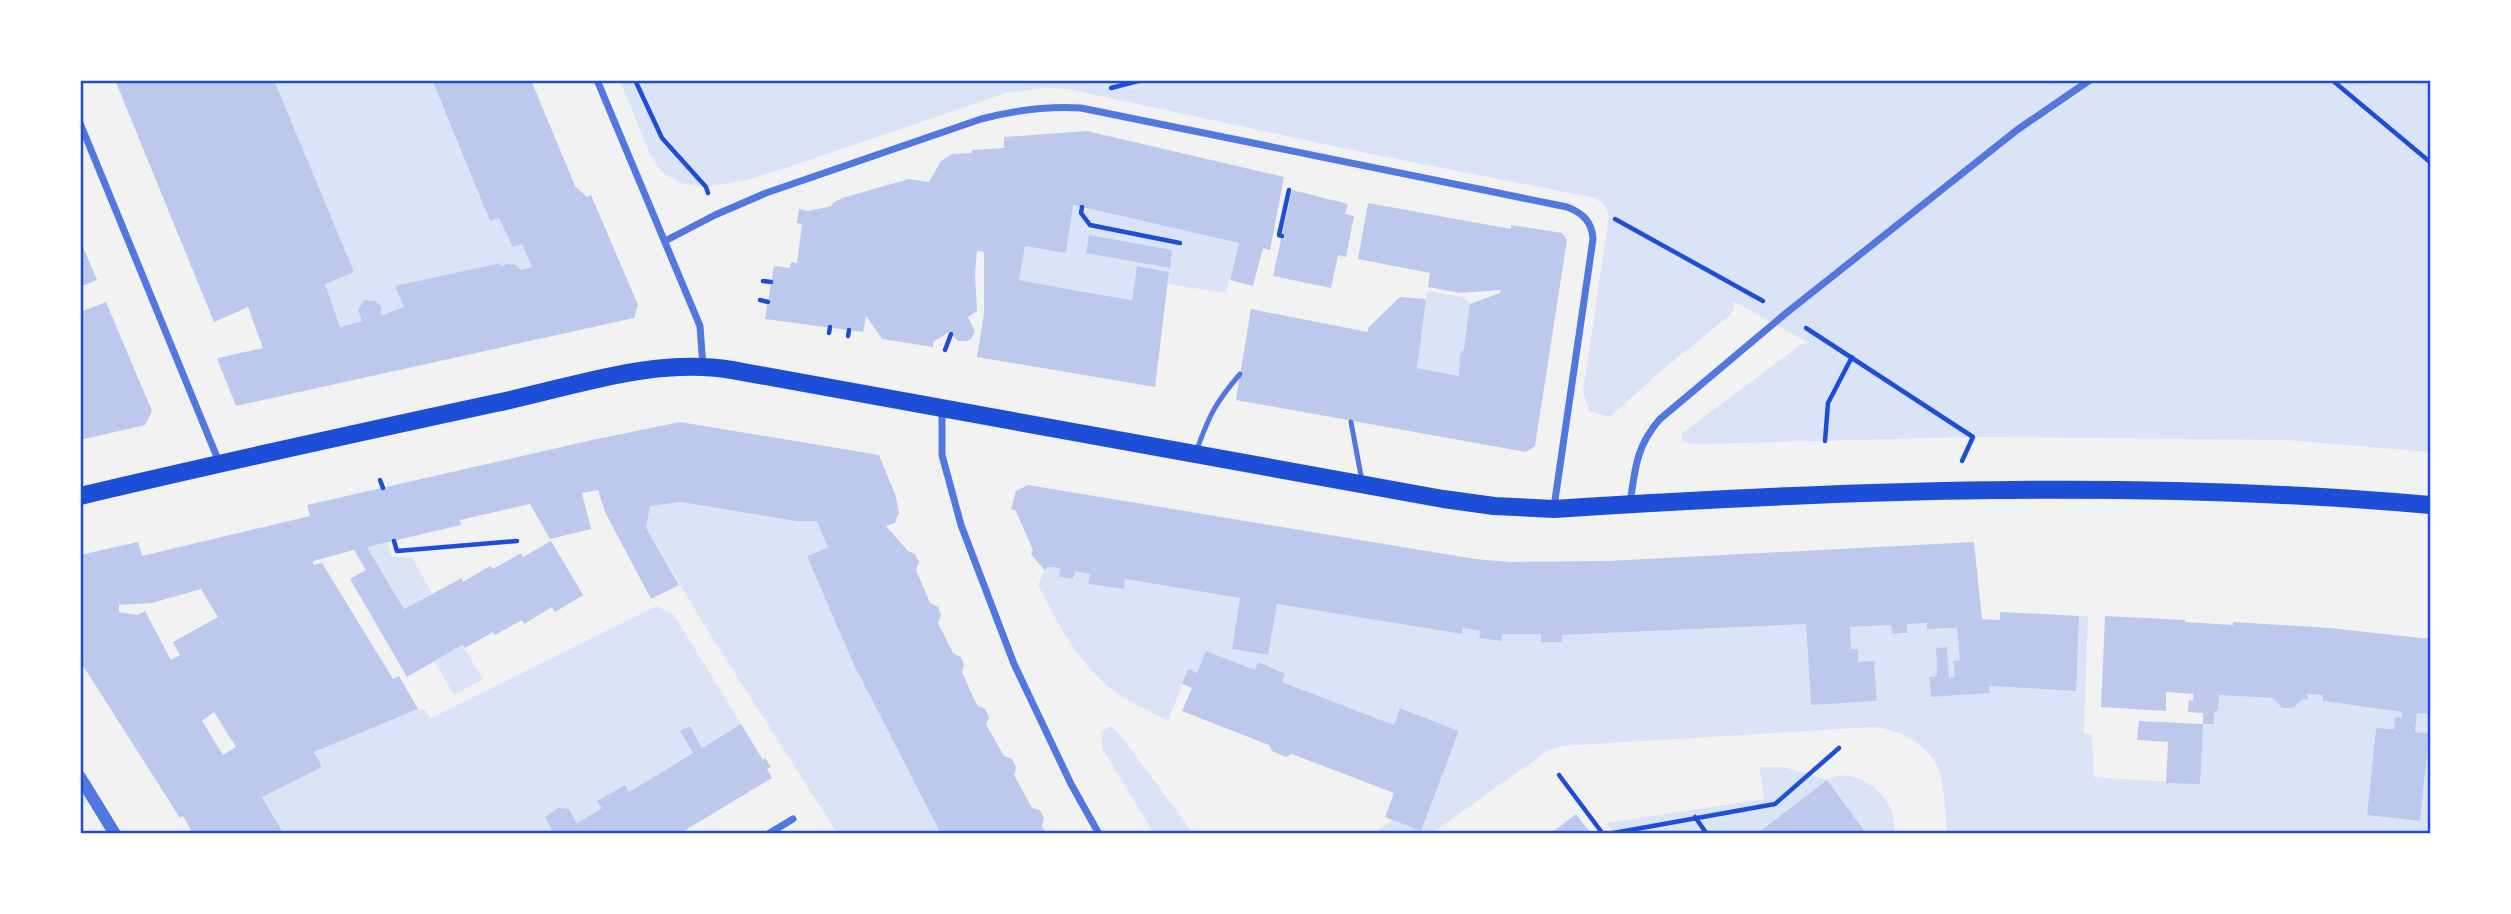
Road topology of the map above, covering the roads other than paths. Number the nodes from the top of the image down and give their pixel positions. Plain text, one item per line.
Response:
1 (597, 80) edge
2 (2090, 80) edge
3 (80, 123) edge
4 (665, 242) junction
5 (703, 367) junction
6 (1240, 374) dead end
7 (942, 409) junction
8 (1351, 422) dead end
9 (1195, 455) junction
10 (219, 463) junction
11 (1362, 483) junction
12 (80, 496) edge
13 (1630, 504) junction
14 (2431, 505) edge
15 (1554, 509) junction
16 (80, 777) edge
17 (793, 819) dead end
18 (116, 834) edge
19 (768, 834) edge
20 (1099, 834) edge

1 - 4 street
2 - 13 street
3 - 10 street
4 - 5 street
4 - 15 street
5 - 7 main road
5 - 10 main road
6 - 9 lane
7 - 9 main road
7 - 20 street
8 - 11 lane
9 - 11 main road
10 - 12 main road
11 - 15 main road
13 - 14 main road
13 - 15 main road
16 - 18 street
17 - 19 street

